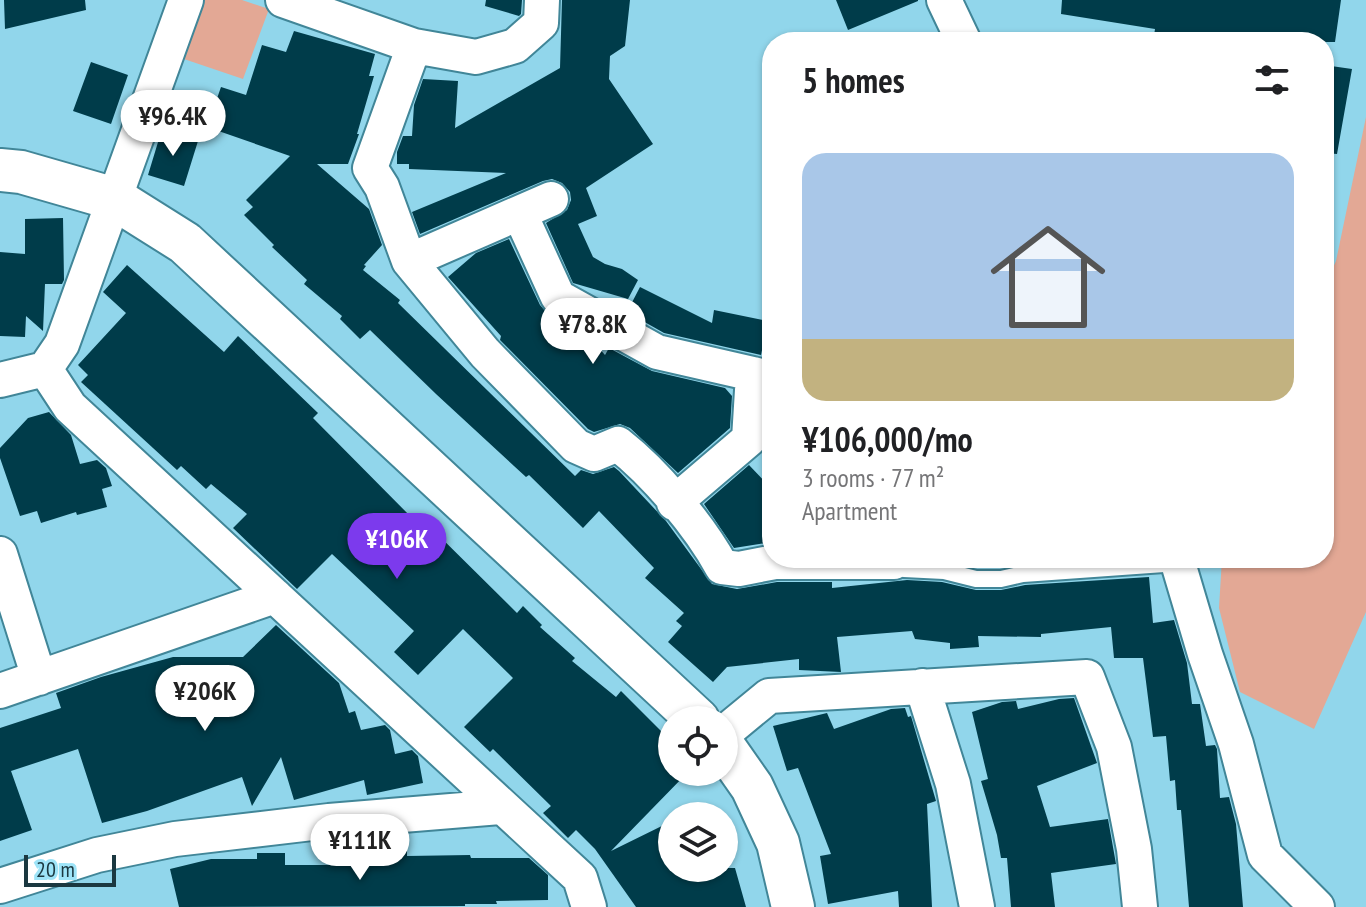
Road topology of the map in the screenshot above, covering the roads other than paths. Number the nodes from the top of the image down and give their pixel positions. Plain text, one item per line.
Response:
1 (186, 0) edge
2 (283, 0) edge
3 (542, 0) edge
4 (944, 0) edge
5 (959, 32) edge
6 (414, 46) junction
7 (0, 170) edge
8 (115, 199) junction
9 (551, 199) dead end
10 (520, 214) junction
11 (409, 261) junction
12 (45, 369) junction
13 (762, 376) edge
14 (0, 380) edge
15 (674, 503) junction
16 (0, 554) edge
17 (762, 565) edge
18 (903, 568) edge
19 (1094, 568) edge
20 (1178, 568) edge
21 (275, 596) junction
22 (39, 678) junction
23 (922, 686) junction
24 (0, 691) edge
25 (683, 706) edge
26 (738, 721) edge
27 (738, 767) edge
28 (500, 807) junction
29 (0, 886) edge
30 (589, 907) edge
31 (793, 907) edge
32 (977, 907) edge
33 (1140, 907) edge
34 (1317, 907) edge

1 - 8 street
2 - 6 street
3 - 6 street
4 - 5 street
6 - 11 street
7 - 8 street
8 - 12 street
8 - 25 street
9 - 10 street
10 - 11 street
10 - 13 street
11 - 15 street
12 - 14 street
12 - 21 street
13 - 15 street
15 - 17 street
16 - 22 street
18 - 19 lane
20 - 34 street
21 - 22 street
21 - 28 street
22 - 24 street
23 - 26 street
23 - 32 street
23 - 33 street
27 - 31 street
28 - 29 street
28 - 30 street

